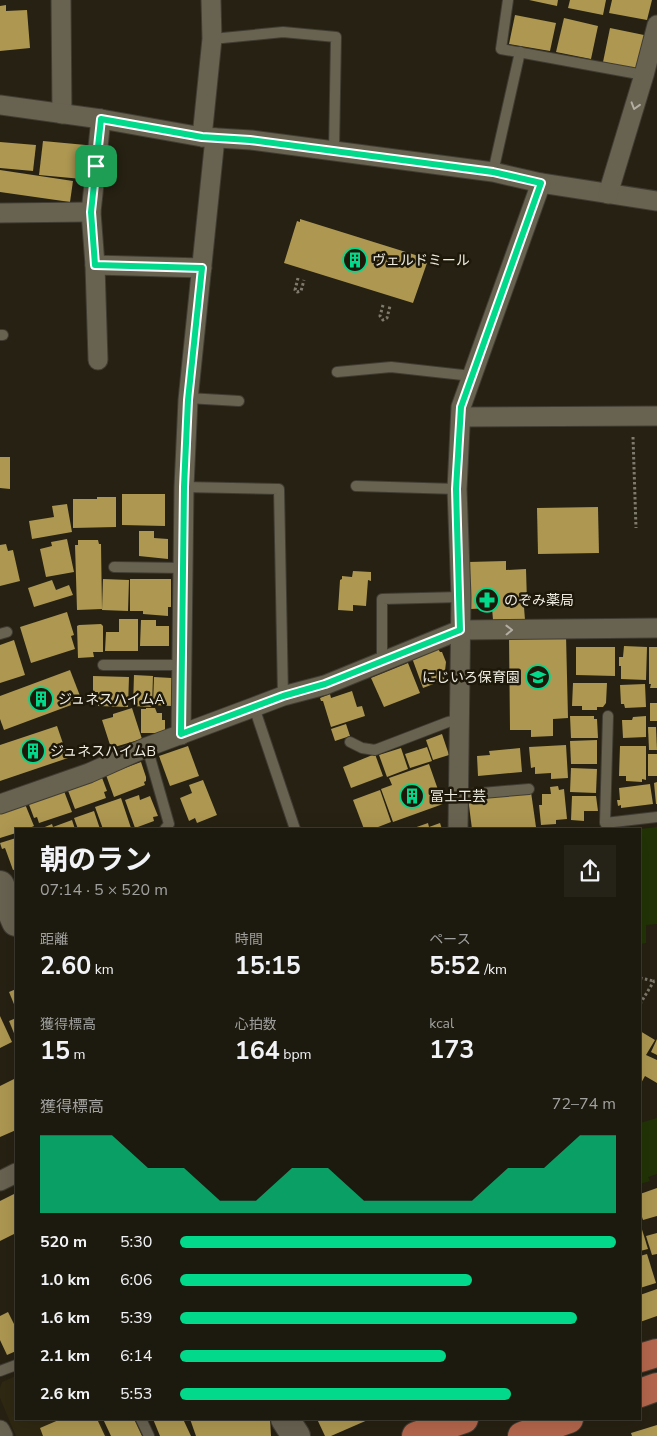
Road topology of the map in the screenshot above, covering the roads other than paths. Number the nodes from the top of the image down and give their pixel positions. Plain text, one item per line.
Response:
1 (61, 0) edge
2 (211, 0) edge
3 (508, 0) edge
4 (657, 25) edge
5 (212, 39) junction
6 (520, 52) junction
7 (644, 75) junction
8 (0, 106) edge
9 (62, 114) junction
10 (101, 119) junction
11 (209, 137) junction
12 (334, 151) junction
13 (493, 172) junction
14 (541, 183) junction
15 (608, 194) junction
16 (657, 201) edge
17 (91, 212) junction
18 (0, 214) edge
19 (95, 265) junction
20 (202, 268) junction
21 (98, 360) dead end
22 (337, 372) dead end
23 (472, 376) junction
24 (188, 398) junction
25 (239, 401) dead end
26 (657, 416) edge
27 (461, 417) junction
28 (356, 486) dead end
29 (184, 487) junction
30 (456, 489) junction
31 (114, 567) dead end
32 (182, 568) junction
33 (461, 597) junction
34 (657, 628) edge
35 (460, 630) junction
36 (382, 663) junction
37 (104, 665) dead end
38 (182, 665) junction
39 (283, 696) junction
40 (254, 707) junction
41 (608, 716) dead end
42 (459, 719) junction
43 (181, 734) junction
44 (350, 742) dead end
45 (147, 747) junction
46 (529, 790) dead end
47 (459, 795) junction
48 (0, 804) edge
49 (657, 817) edge
50 (166, 828) edge
51 (295, 828) edge
52 (458, 828) edge
53 (3, 883) edge
54 (15, 919) edge
55 (15, 1174) edge
56 (0, 1181) edge
57 (657, 1353) edge
58 (641, 1358) edge
59 (15, 1365) edge
60 (0, 1372) edge
61 (657, 1387) edge
62 (641, 1393) edge
63 (141, 1420) edge
64 (286, 1420) edge
65 (461, 1420) edge
66 (566, 1420) edge
67 (0, 1430) edge
68 (3, 1436) edge
69 (149, 1436) edge
70 (296, 1436) edge
71 (416, 1436) edge
72 (522, 1436) edge

1 - 9 street
2 - 5 street
3 - 6 lane
4 - 7 street
5 - 11 street
5 - 12 lane
6 - 7 lane
6 - 13 lane
7 -> 15 street
8 - 9 street
9 - 10 street
10 - 11 street
10 - 17 street
11 - 12 street
11 - 20 street
12 - 13 street
13 - 14 street
14 - 15 street
14 - 23 street
15 - 16 street
17 - 18 street
17 - 19 street
19 - 20 street
19 - 21 street
20 - 24 street
22 - 23 lane
23 - 27 street
24 - 25 lane
24 - 29 street
26 - 27 street
27 - 30 street
28 - 30 lane
29 - 32 street
29 - 39 lane
30 - 33 street
31 - 32 lane
32 - 38 street
33 - 35 street
33 - 36 lane
35 -> 34 street
35 - 36 street
35 - 42 street
36 - 39 street
37 - 38 lane
38 - 43 street
39 - 40 street
40 - 43 street
40 - 51 lane
41 - 49 lane
42 - 44 lane
42 - 47 street
43 - 45 street
45 - 48 street
45 - 50 lane
46 - 47 lane
47 - 52 street
53 - 54 main road
55 - 56 street
57 - 58 main road
59 - 60 lane
61 - 62 main road
63 - 69 lane
64 - 70 main road
65 - 71 main road
66 - 72 main road
67 - 68 street

